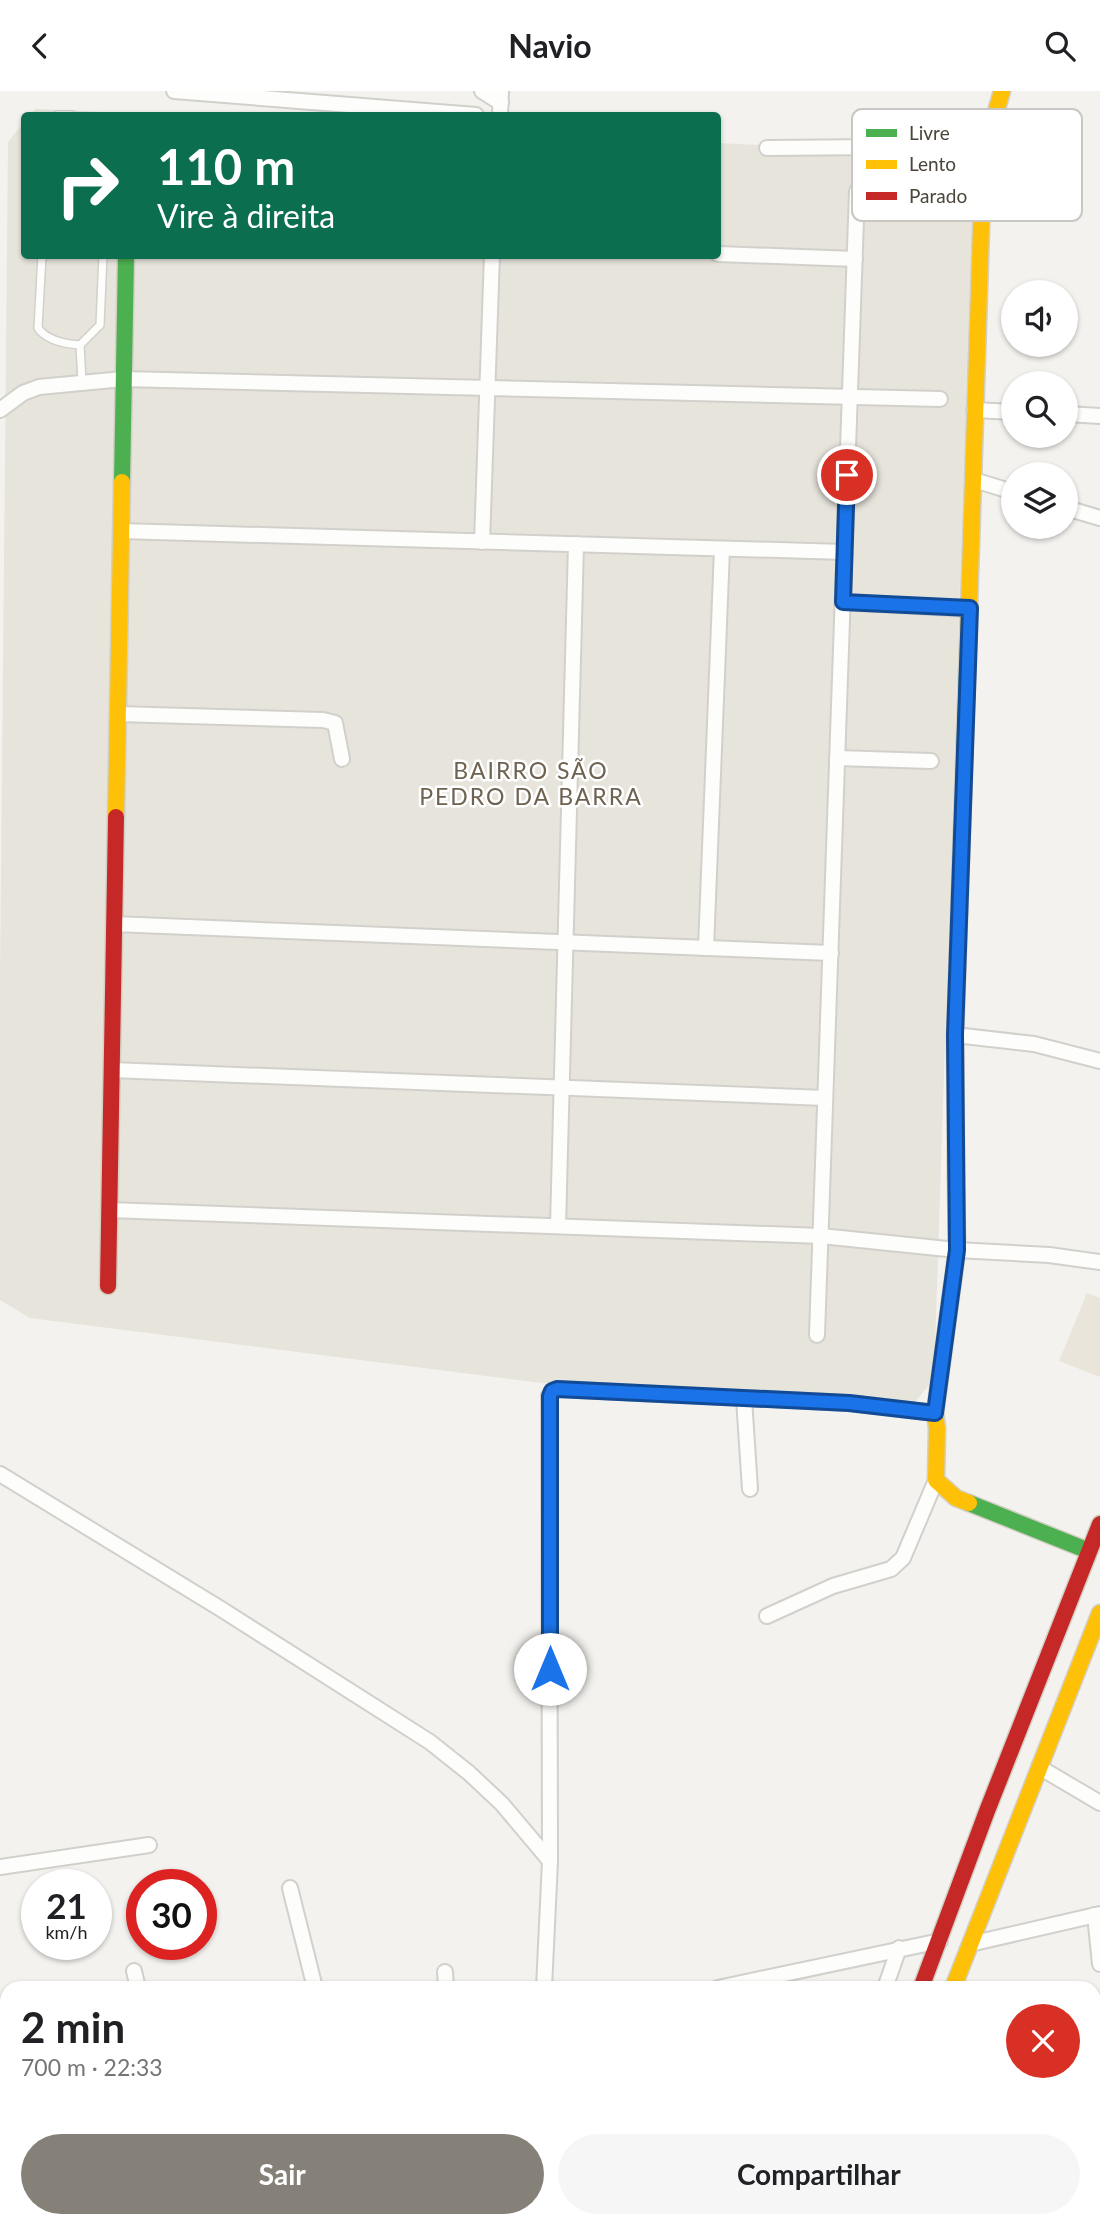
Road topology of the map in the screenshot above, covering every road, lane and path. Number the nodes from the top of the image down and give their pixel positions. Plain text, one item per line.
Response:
1 (174, 91) edge
2 (482, 91) edge
3 (1002, 91) edge
4 (336, 98) edge
5 (501, 103) edge
6 (997, 109) edge
7 (451, 112) edge
8 (852, 147) edge
9 (767, 148) dead end
10 (856, 221) edge
11 (982, 221) edge
12 (721, 254) edge
13 (42, 259) edge
14 (103, 259) edge
15 (126, 259) edge
16 (492, 259) edge
17 (855, 259) junction
18 (80, 345) junction
19 (123, 379) junction
20 (82, 383) junction
21 (488, 388) junction
22 (850, 397) junction
23 (940, 399) dead end
24 (0, 410) edge
25 (974, 410) junction
26 (1001, 411) edge
27 (1078, 415) edge
28 (1100, 416) edge
29 (974, 479) junction
30 (1001, 488) edge
31 (1078, 512) edge
32 (1100, 518) edge
33 (121, 531) junction
34 (482, 542) junction
35 (576, 544) junction
36 (722, 549) junction
37 (844, 552) junction
38 (843, 602) junction
39 (970, 608) junction
40 (118, 714) junction
41 (837, 758) junction
42 (342, 759) dead end
43 (931, 761) dead end
44 (114, 924) junction
45 (566, 942) junction
46 (706, 948) junction
47 (831, 953) junction
48 (955, 1035) junction
49 (1100, 1061) edge
50 (112, 1070) junction
51 (562, 1087) junction
52 (825, 1098) junction
53 (109, 1210) junction
54 (558, 1226) junction
55 (821, 1236) junction
56 (957, 1250) junction
57 (1100, 1262) edge
58 (108, 1286) dead end
59 (817, 1335) dead end
60 (744, 1399) junction
61 (935, 1413) junction
62 (0, 1474) edge
63 (936, 1480) junction
64 (750, 1489) dead end
65 (1100, 1524) edge
66 (1089, 1551) junction
67 (1100, 1613) edge
68 (767, 1616) dead end
69 (1039, 1767) junction
70 (1100, 1803) edge
71 (149, 1845) dead end
72 (550, 1861) junction
73 (0, 1867) edge
74 (290, 1888) dead end
75 (1098, 1915) edge
76 (940, 1941) junction
77 (970, 1944) junction
78 (899, 1948) junction
79 (1100, 1964) edge
80 (134, 1971) dead end
81 (445, 1972) dead end
82 (136, 1981) edge
83 (312, 1981) edge
84 (446, 1981) edge
85 (544, 1981) edge
86 (750, 1981) edge
87 (887, 1981) edge
88 (924, 1981) edge
89 (956, 1981) edge

1 - 4 street
2 - 5 street
3 - 6 street
4 - 7 street
8 - 9 street
10 - 17 street
11 - 25 street
12 - 17 street
13 - 18 lane
14 - 18 lane
15 - 19 street
16 - 21 street
17 - 22 street
18 - 20 lane
19 - 20 street
19 - 21 street
19 - 33 street
20 - 24 street
21 - 22 street
21 - 34 street
22 - 23 street
22 - 37 street
25 - 26 street
25 - 29 street
27 - 28 street
29 - 30 street
29 - 39 street
31 - 32 street
33 - 34 street
33 - 40 street
34 - 35 street
35 - 36 street
35 - 45 street
36 - 37 street
36 - 46 street
37 - 38 street
38 - 39 street
38 - 41 street
39 - 48 street
40 - 42 street
40 - 44 street
41 - 43 street
41 - 47 street
44 - 45 street
44 - 50 street
45 - 46 street
45 - 51 street
46 - 47 street
47 - 52 street
48 - 49 street
48 - 56 street
50 - 51 street
50 - 53 street
51 - 52 street
51 - 54 street
52 - 55 street
53 - 54 street
53 - 58 street
54 - 55 street
55 - 56 street
55 - 59 street
56 - 57 street
56 - 61 street
60 - 61 street
60 - 64 street
60 - 72 street
61 - 63 street
62 - 72 street
63 - 66 street
63 - 68 street
65 - 66 street
66 - 76 street
67 - 69 street
69 - 70 street
69 - 77 street
71 - 73 street
72 - 85 street
74 - 83 street
75 - 77 street
75 - 79 street
76 - 78 street
76 - 88 street
77 - 89 street
78 - 86 street
78 - 87 street
80 - 82 street
81 - 84 street

